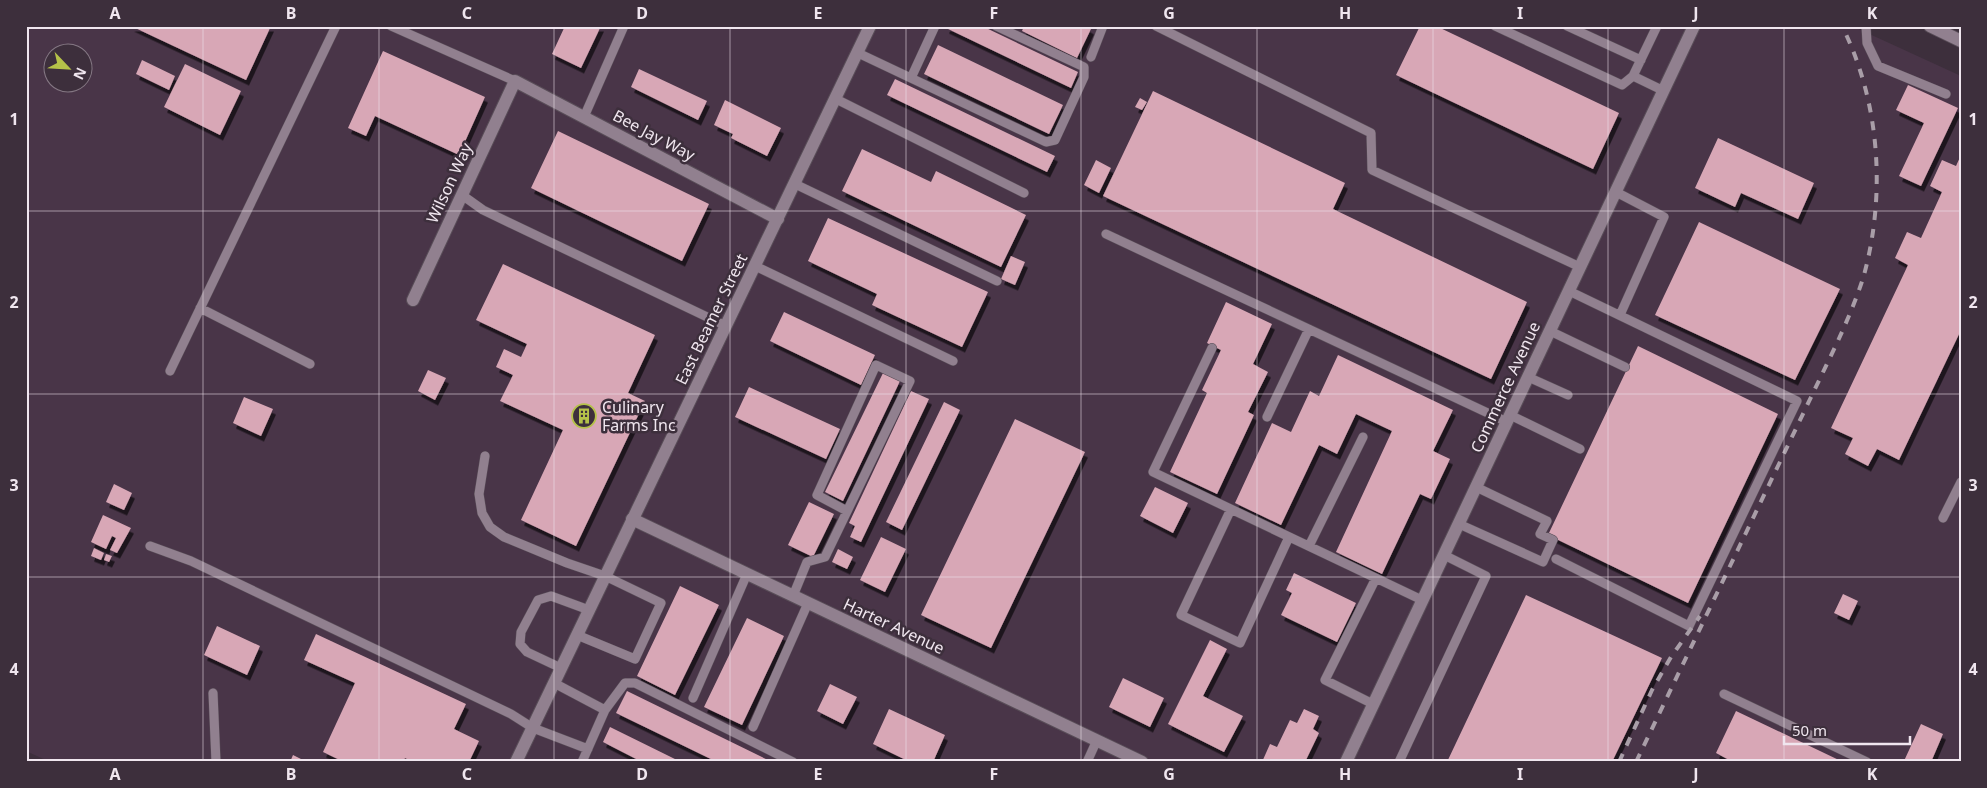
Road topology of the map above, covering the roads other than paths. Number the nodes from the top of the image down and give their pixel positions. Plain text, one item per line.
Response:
1 (336, 26) edge
2 (391, 26) edge
3 (624, 26) edge
4 (870, 26) edge
5 (935, 26) edge
6 (996, 26) edge
7 (1104, 26) edge
8 (1156, 26) edge
9 (1495, 26) edge
10 (1567, 26) edge
11 (1656, 26) edge
12 (1694, 26) edge
13 (1866, 26) edge
14 (1930, 26) edge
15 (1961, 41) edge
16 (858, 53) junction
17 (1091, 57) dead end
18 (1641, 60) junction
19 (1633, 76) junction
20 (911, 78) junction
21 (515, 81) junction
22 (1664, 92) junction
23 (1946, 94) dead end
24 (836, 99) junction
25 (584, 117) junction
26 (795, 184) junction
27 (1616, 192) junction
28 (1024, 193) dead end
29 (462, 195) junction
30 (778, 219) junction
31 (1106, 234) dead end
32 (754, 266) junction
33 (1580, 267) junction
34 (997, 281) dead end
35 (1569, 291) junction
36 (413, 300) dead end
37 (200, 308) junction
38 (1620, 315) junction
39 (726, 326) junction
40 (1309, 329) junction
41 (1550, 332) junction
42 (1212, 348) dead end
43 (953, 361) dead end
44 (310, 364) dead end
45 (1625, 367) dead end
46 (170, 371) dead end
47 (1528, 377) junction
48 (1568, 395) dead end
49 (1267, 417) dead end
50 (1509, 418) junction
51 (1363, 437) dead end
52 (1580, 449) dead end
53 (485, 456) dead end
54 (1961, 482) edge
55 (1476, 487) junction
56 (1231, 509) junction
57 (847, 511) junction
58 (1944, 518) dead end
59 (632, 519) junction
60 (1459, 524) junction
61 (1289, 537) junction
62 (150, 546) dead end
63 (1309, 546) junction
64 (1444, 555) junction
65 (1556, 559) dead end
66 (747, 574) junction
67 (605, 576) junction
68 (1376, 578) junction
69 (793, 596) junction
70 (1422, 600) junction
71 (808, 603) junction
72 (588, 610) junction
73 (577, 635) junction
74 (561, 668) junction
75 (554, 683) junction
76 (213, 692) dead end
77 (1724, 694) dead end
78 (693, 698) dead end
79 (1373, 704) junction
80 (606, 710) junction
81 (753, 727) dead end
82 (533, 728) junction
83 (1097, 740) junction
84 (588, 749) junction
85 (216, 762) edge
86 (516, 762) edge
87 (582, 762) edge
88 (793, 762) edge
89 (1087, 762) edge
90 (1142, 762) edge
91 (1346, 762) edge
92 (1399, 762) edge
93 (1867, 762) edge

1 - 37 lane
2 - 21 lane
3 - 25 lane
4 - 16 street, East Beamer Street
5 - 20 lane
6 - 20 lane
7 - 17 lane
8 - 33 lane
9 - 19 lane
10 - 18 lane
11 - 18 lane
12 - 22 street, Commerce Avenue
13 - 23 lane
14 - 15 street
16 - 20 lane
16 - 24 street, East Beamer Street
18 - 19 lane
19 - 22 lane
21 - 25 street, Bee Jay Way
21 - 29 street, Wilson Way
22 - 27 street, Commerce Avenue
24 - 26 street, East Beamer Street
24 - 28 lane
25 - 30 street, Bee Jay Way
26 - 30 street, East Beamer Street
26 - 34 lane
27 - 33 street, Commerce Avenue
27 - 38 lane
29 - 36 street, Wilson Way
29 - 39 lane
30 - 32 street, East Beamer Street
31 - 40 lane
32 - 39 street, East Beamer Street
32 - 43 lane
33 - 35 street, Commerce Avenue
35 - 38 lane
35 - 41 street, Commerce Avenue
37 - 44 lane
37 - 46 lane
38 - 65 lane
39 - 59 street, East Beamer Street
40 - 49 lane
40 - 50 lane
41 - 45 lane
41 - 47 street, Commerce Avenue
42 - 56 lane
47 - 48 lane
47 - 50 street, Commerce Avenue
50 - 52 lane
50 - 55 street, Commerce Avenue
51 - 63 lane
53 - 67 lane
54 - 58 lane
55 - 60 street, Commerce Avenue
55 - 60 lane
56 - 61 lane
56 - 61 lane
57 - 57 lane
57 - 69 lane
59 - 66 street, Harter Avenue
59 - 67 street, East Beamer Street
60 - 64 street, Commerce Avenue
61 - 63 lane
62 - 82 lane
63 - 68 lane
64 - 70 street, Commerce Avenue
64 - 92 lane
66 - 69 street, Harter Avenue
66 - 78 lane
67 - 72 street, East Beamer Street
67 - 73 lane
68 - 70 lane
68 - 79 lane
69 - 71 street, Harter Avenue
70 - 79 street, Commerce Avenue
71 - 81 lane
71 - 83 street, Harter Avenue
72 - 73 street, East Beamer Street
72 - 74 lane
73 - 74 street, East Beamer Street
74 - 75 street, East Beamer Street
75 - 80 lane
75 - 82 street, East Beamer Street
76 - 85 lane
77 - 93 lane
79 - 91 street, Commerce Avenue
80 - 84 lane
80 - 88 lane
82 - 84 lane
82 - 86 street, East Beamer Street
83 - 89 lane
83 - 90 street, Harter Avenue
84 - 87 lane

